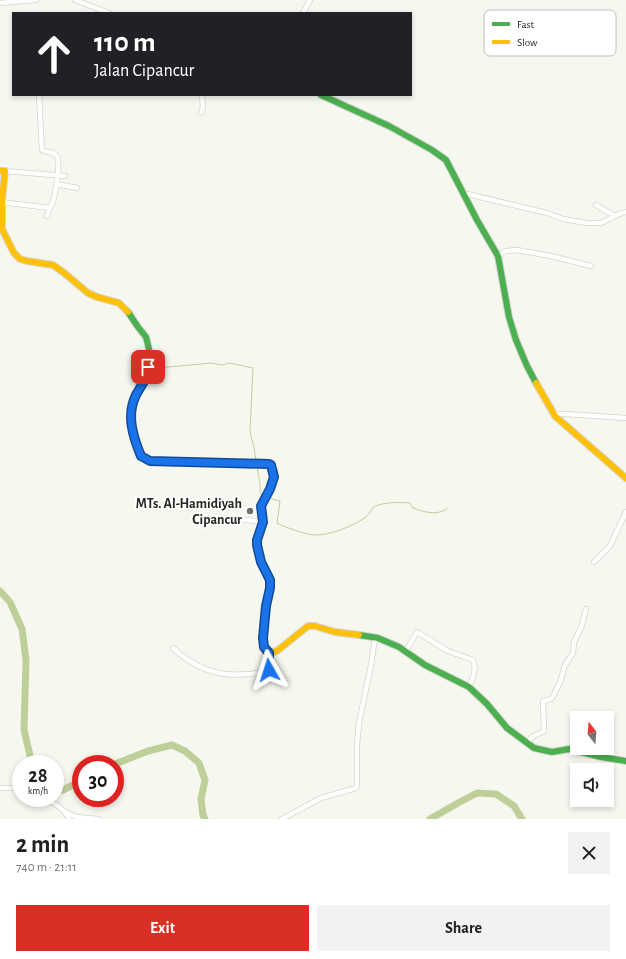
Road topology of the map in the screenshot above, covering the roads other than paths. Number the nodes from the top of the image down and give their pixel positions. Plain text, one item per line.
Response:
1 (36, 0) edge
2 (75, 0) edge
3 (310, 0) edge
4 (0, 3) edge
5 (97, 10) edge
6 (304, 12) edge
7 (39, 96) edge
8 (202, 96) edge
9 (322, 96) edge
10 (201, 113) dead end
11 (2, 171) edge
12 (58, 175) junction
13 (66, 176) dead end
14 (56, 184) junction
15 (77, 188) dead end
16 (463, 193) junction
17 (0, 202) edge
18 (596, 205) dead end
19 (50, 208) junction
20 (626, 212) edge
21 (47, 216) dead end
22 (615, 216) junction
23 (498, 256) junction
24 (591, 266) dead end
25 (554, 414) junction
26 (626, 418) edge
27 (626, 478) edge
28 (626, 512) edge
29 (238, 519) dead end
30 (263, 522) junction
31 (594, 562) dead end
32 (586, 609) dead end
33 (375, 638) junction
34 (173, 648) dead end
35 (406, 652) junction
36 (269, 653) junction
37 (469, 687) junction
38 (527, 743) junction
39 (626, 761) edge
40 (0, 788) edge
41 (12, 788) edge
42 (59, 807) edge
43 (65, 812) junction
44 (68, 819) edge
45 (98, 819) edge
46 (282, 819) edge

1 - 4 street
2 - 5 street
3 - 6 street
7 - 12 street
8 - 10 street
9 - 16 street
11 - 12 street
11 - 17 street
12 - 13 street
12 - 14 street
14 - 15 street
14 - 19 street
16 - 22 street
16 - 23 street
17 - 19 street
17 - 30 street
18 - 22 street
19 - 21 street
20 - 22 street
23 - 24 street
23 - 25 street
25 - 26 street
25 - 27 street
28 - 31 street
29 - 30 street
30 - 36 street
32 - 38 street
33 - 35 street
33 - 36 street
33 - 46 street
34 - 36 street
35 - 37 street
35 - 37 street
37 - 38 street
38 - 39 street
40 - 41 street
42 - 43 street
43 - 44 street
43 - 45 street

